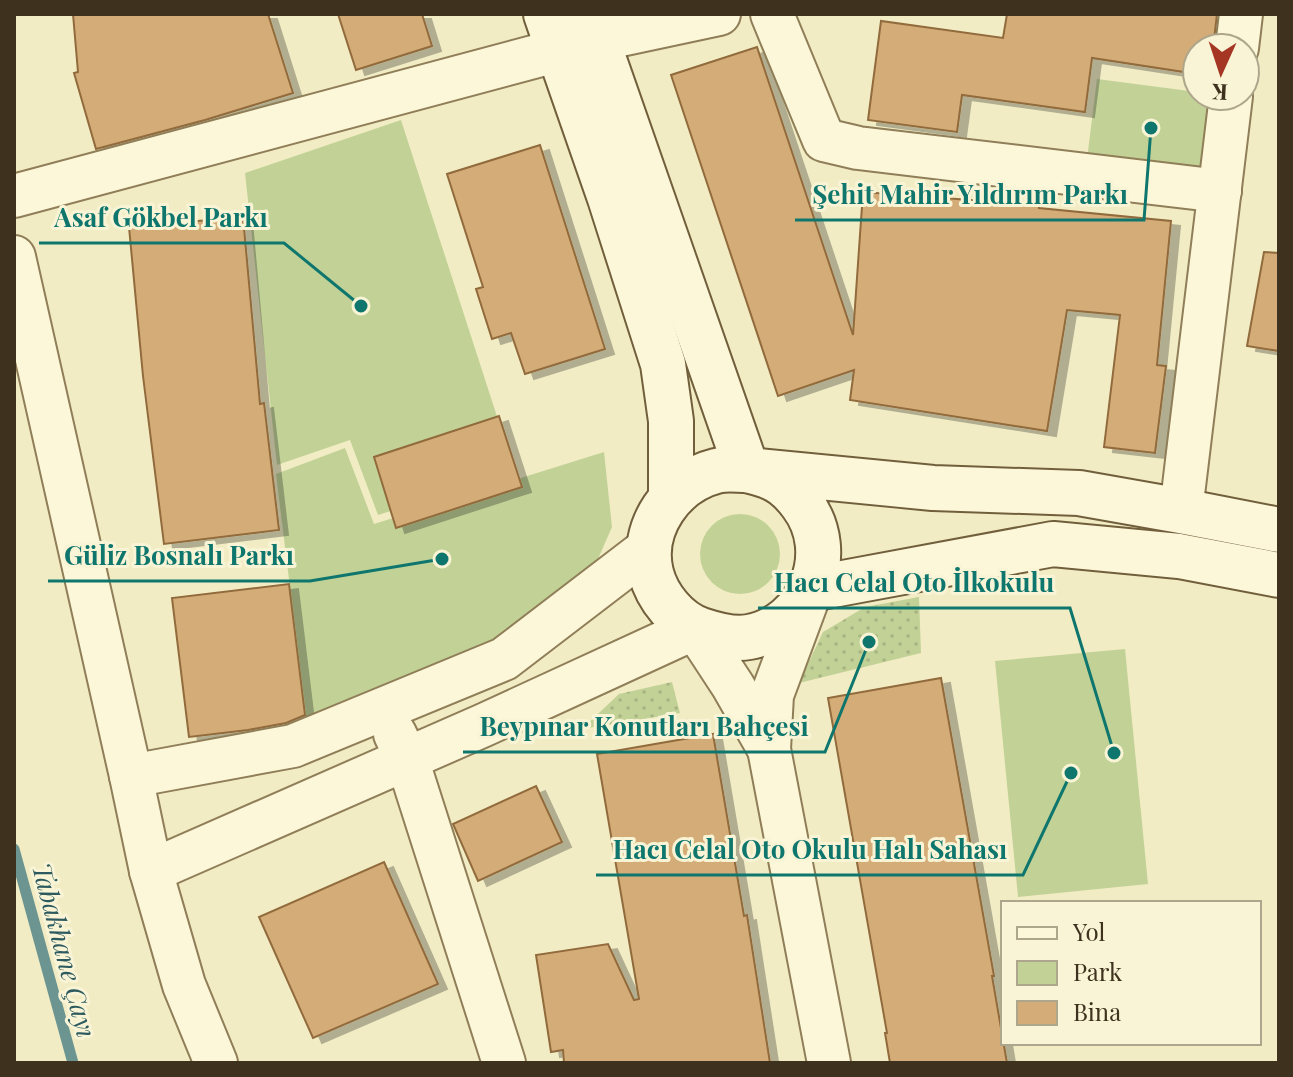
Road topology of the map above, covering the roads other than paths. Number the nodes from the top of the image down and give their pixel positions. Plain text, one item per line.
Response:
1 (719, 14) edge
2 (772, 14) edge
3 (573, 29) edge
4 (1229, 112) edge
5 (1220, 191) junction
6 (14, 196) edge
7 (14, 257) edge
8 (747, 470) junction
9 (671, 497) junction
10 (1181, 511) junction
11 (1279, 530) edge
12 (649, 548) junction
13 (1279, 575) edge
14 (811, 589) junction
15 (695, 628) junction
16 (383, 709) junction
17 (769, 749) junction
18 (407, 759) junction
19 (131, 776) junction
20 (151, 871) junction
21 (216, 1063) edge
22 (504, 1063) edge
23 (829, 1063) edge

1 - 3 street
2 - 5 street
3 - 6 street
3 - 8 main road
3 - 9 main road
4 - 5 street
5 - 10 street
7 - 19 street
8 - 9 main road
8 - 10 main road
8 - 14 main road
9 - 12 main road
10 - 11 main road
12 - 15 main road
12 - 16 street
13 - 14 main road
14 - 15 main road
14 - 17 street
15 - 17 street
15 - 18 street
16 - 18 street
16 - 19 street
17 - 23 street
18 - 20 street
18 - 22 street
19 - 20 street
20 - 21 street

